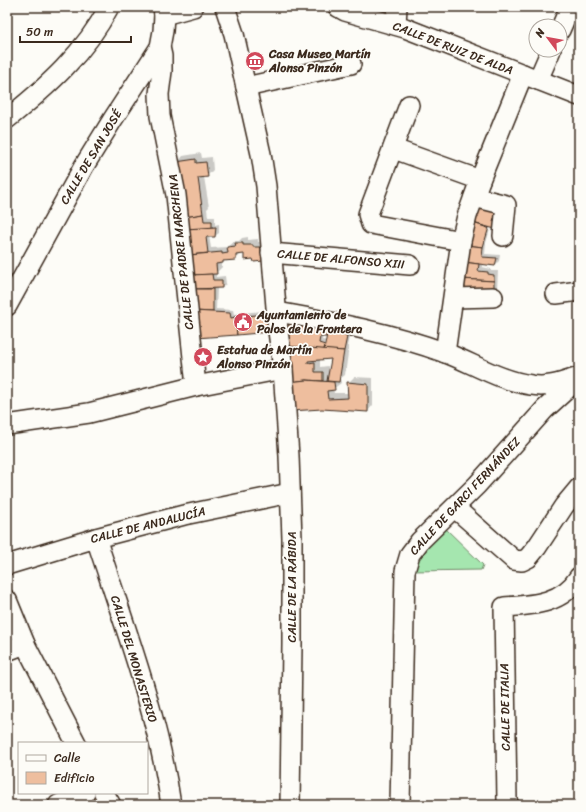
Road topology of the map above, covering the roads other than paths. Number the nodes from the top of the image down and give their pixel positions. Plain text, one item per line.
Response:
1 (109, 7) edge
2 (192, 7) edge
3 (225, 7) edge
4 (338, 7) edge
5 (570, 7) edge
6 (164, 11) edge
7 (396, 16) edge
8 (565, 18) edge
9 (160, 47) junction
10 (545, 58) edge
11 (351, 64) dead end
12 (530, 77) junction
13 (246, 87) junction
14 (579, 96) edge
15 (409, 105) dead end
16 (7, 119) edge
17 (394, 149) junction
18 (477, 188) junction
19 (503, 236) dead end
20 (461, 240) junction
21 (271, 253) junction
22 (410, 265) dead end
23 (579, 291) edge
24 (556, 294) dead end
25 (493, 297) dead end
26 (454, 298) junction
27 (7, 304) edge
28 (277, 312) junction
29 (445, 353) junction
30 (283, 369) junction
31 (579, 378) edge
32 (196, 386) junction
33 (7, 425) edge
34 (579, 488) edge
35 (290, 492) junction
36 (455, 508) junction
37 (96, 538) junction
38 (7, 565) edge
39 (579, 577) edge
40 (7, 600) edge
41 (25, 644) junction
42 (7, 651) edge
43 (75, 742) edge
44 (82, 794) edge
45 (104, 794) edge
46 (58, 805) edge
47 (110, 805) edge
48 (171, 805) edge
49 (290, 805) edge
50 (400, 805) edge
51 (509, 805) edge

1 - 16 street
2 - 6 street
3 - 13 street, CALLE DE LA RÁBIDA
4 - 7 street, CALLE DE RUIZ DE ALDA
5 - 8 street
6 - 9 street, CALLE DE SAN JOSÉ
7 - 12 street, CALLE DE RUIZ DE ALDA
9 - 27 street, CALLE DE SAN JOSÉ
9 - 32 street, CALLE DE PADRE MARCHENA
10 - 12 street
11 - 13 street
12 - 14 street, CALLE DE RUIZ DE ALDA
12 - 18 street
13 - 21 street, CALLE DE LA RÁBIDA
15 - 17 street
17 - 18 street
17 - 20 street
18 - 19 street
18 - 20 street
20 - 26 street
21 - 22 street, CALLE DE ALFONSO XIII
21 - 28 street, CALLE DE LA RÁBIDA
23 - 24 street
25 - 26 street
26 - 29 street
28 - 29 street
28 - 30 street, CALLE DE LA RÁBIDA
29 - 31 street
30 - 32 street
30 - 35 street, CALLE DE LA RÁBIDA
31 - 36 street, CALLE DE GARCI FERNÁNDEZ
32 - 33 street
34 - 36 street
35 - 37 street, CALLE DE ANDALUCÍA
35 - 49 street, CALLE DE LA RÁBIDA
36 - 50 street, CALLE DE GARCI FERNÁNDEZ
37 - 38 street, CALLE DE ANDALUCÍA
37 - 48 street, CALLE DEL MONASTERIO
39 - 51 street, CALLE DE ITALIA
40 - 41 street
41 - 42 street
41 - 43 street
44 - 46 street
45 - 47 street

